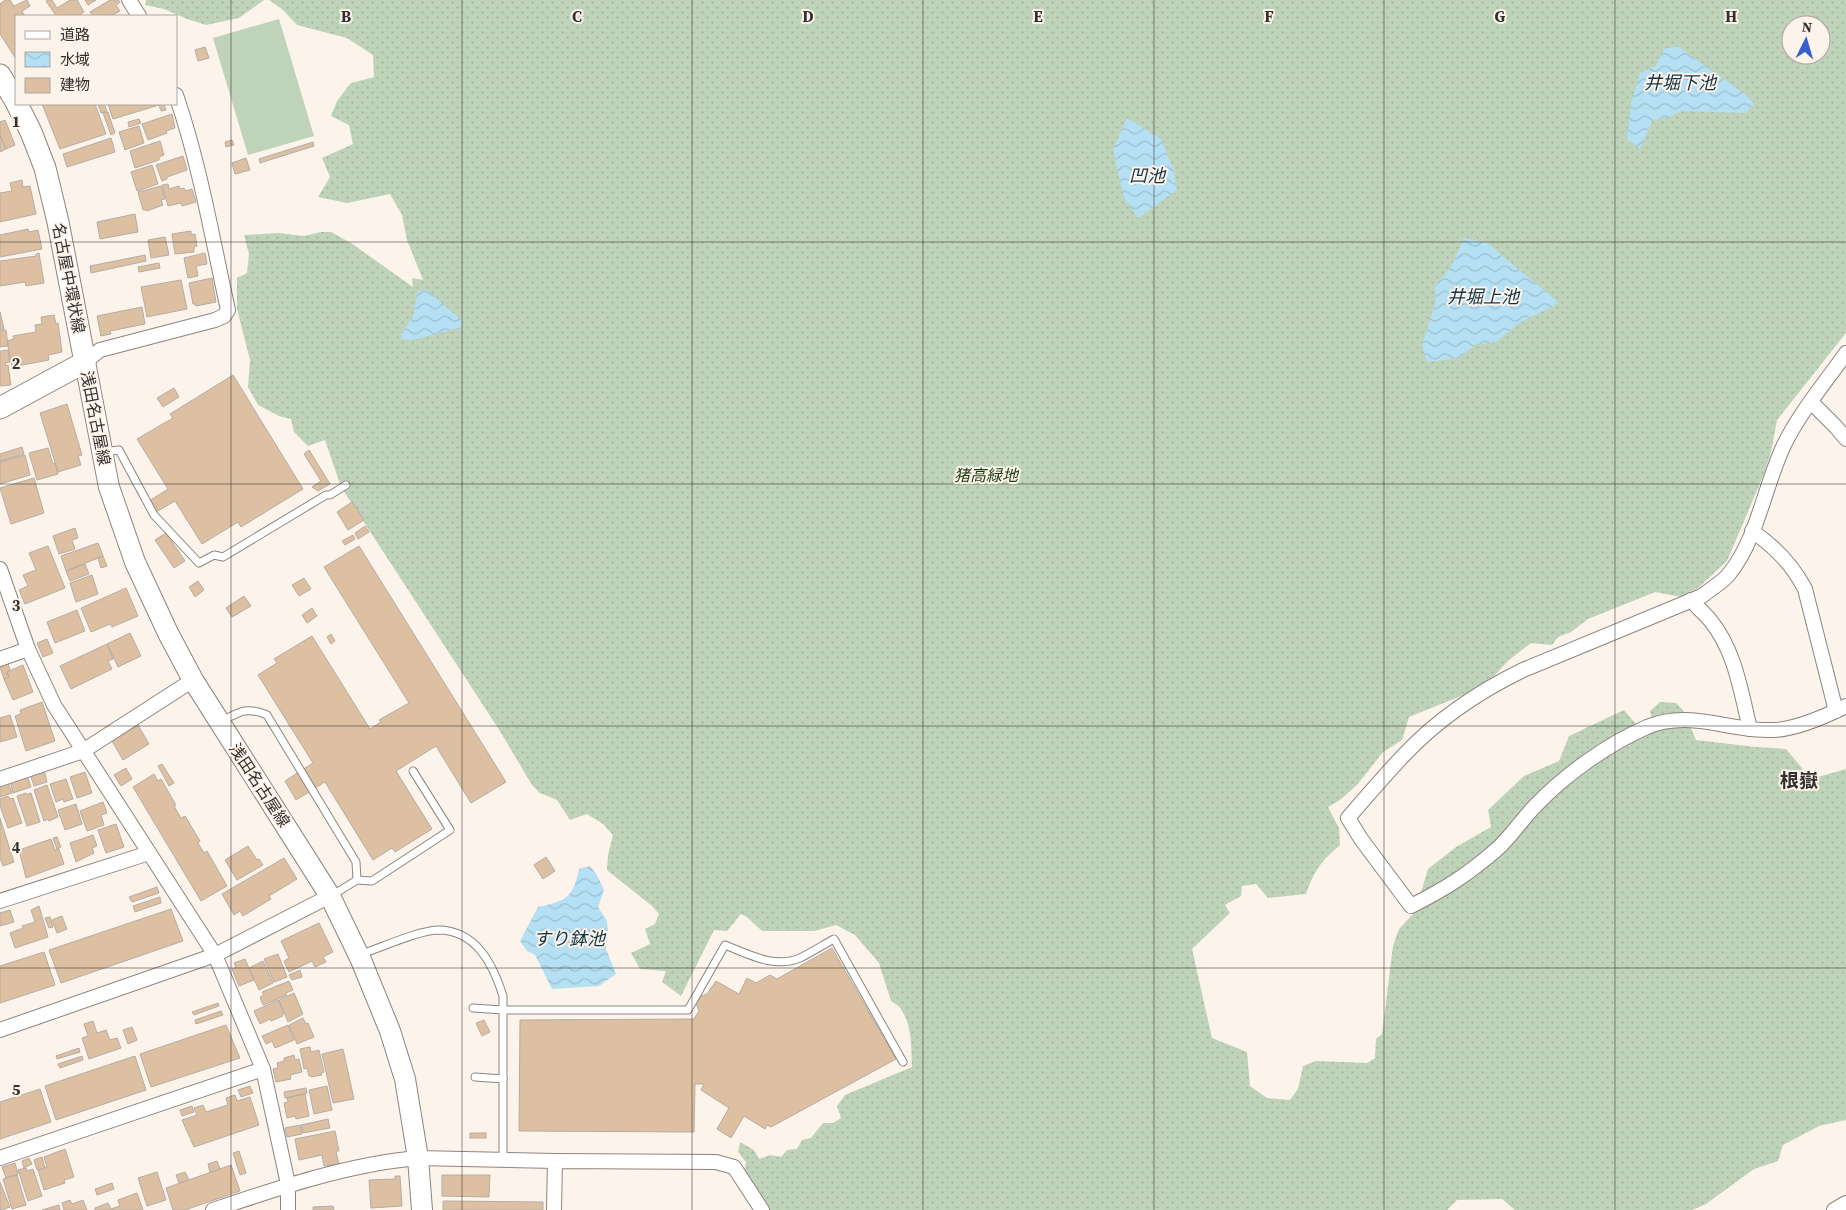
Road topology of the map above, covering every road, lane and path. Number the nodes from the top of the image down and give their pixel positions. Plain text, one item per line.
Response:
1 (129, 0) edge
2 (138, 15) edge
3 (178, 101) edge
4 (16, 105) edge
5 (1846, 353) edge
6 (85, 362) junction
7 (1811, 402) junction
8 (0, 408) edge
9 (1846, 439) edge
10 (102, 452) junction
11 (346, 485) dead end
12 (1752, 531) junction
13 (0, 569) edge
14 (1691, 600) junction
15 (28, 649) junction
16 (0, 659) edge
17 (193, 680) junction
18 (1841, 709) edge
19 (220, 722) junction
20 (1750, 729) junction
21 (82, 750) junction
22 (413, 771) dead end
23 (0, 779) edge
24 (148, 853) junction
25 (357, 880) junction
26 (330, 896) junction
27 (0, 901) edge
28 (214, 955) junction
29 (359, 955) junction
30 (473, 1008) dead end
31 (503, 1010) junction
32 (0, 1030) edge
33 (903, 1062) dead end
34 (263, 1069) junction
35 (475, 1077) dead end
36 (503, 1079) junction
37 (0, 1158) edge
38 (418, 1158) junction
39 (503, 1160) junction
40 (555, 1161) junction
41 (288, 1184) junction
42 (1846, 1202) edge
43 (213, 1210) edge
44 (288, 1210) edge
45 (422, 1210) edge
46 (554, 1210) edge
47 (762, 1210) edge
48 (1834, 1210) edge

1 - 2 street
3 - 6 street
4 - 6 main road, 名古屋中環状線
5 - 7 street
6 - 8 main road
6 - 10 main road, 浅田名古屋線
7 - 9 street
7 - 12 street
10 - 11 lane
10 - 17 main road, 浅田名古屋線
12 - 14 street
12 - 18 street
13 - 15 street
14 - 20 street
14 - 20 street
15 - 16 street
15 - 21 street
17 - 19 main road, 浅田名古屋線
17 - 21 street
18 - 20 street
19 - 25 lane
19 - 26 main road, 浅田名古屋線
21 - 23 street
21 - 24 street
22 - 25 lane
24 - 27 street
24 - 28 street
25 - 26 lane
26 - 28 street
26 - 29 main road, 浅田名古屋線
28 - 32 street
28 - 34 street
29 - 31 lane
29 - 38 main road, 浅田名古屋線
30 - 31 lane
31 - 33 lane
31 - 36 lane
34 - 37 street
34 - 41 street
35 - 36 lane
36 - 39 lane
38 - 39 street
38 - 41 street
38 - 45 main road, 浅田名古屋線
39 - 40 street
40 - 46 street
40 - 47 street
41 - 43 street
41 - 44 street
42 - 48 street

